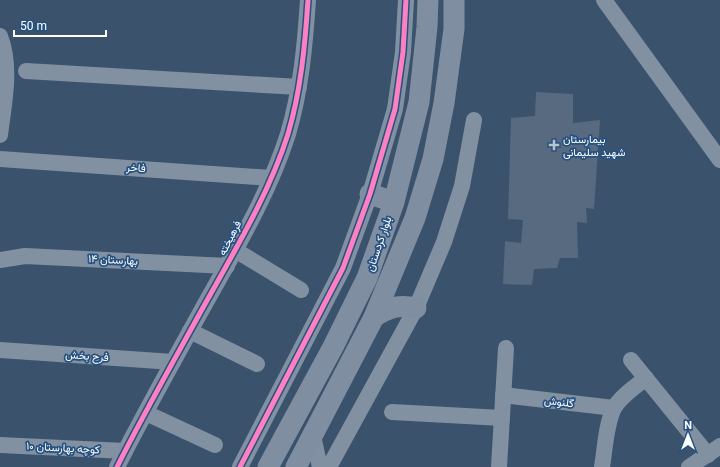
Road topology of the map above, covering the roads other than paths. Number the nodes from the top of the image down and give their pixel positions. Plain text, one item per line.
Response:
1 (308, 0) edge
2 (406, 0) edge
3 (428, 0) edge
4 (454, 0) edge
5 (604, 0) edge
6 (0, 36) edge
7 (3, 65) edge
8 (26, 71) dead end
9 (299, 86) junction
10 (474, 120) dead end
11 (1, 125) edge
12 (0, 159) edge
13 (720, 160) edge
14 (272, 178) junction
15 (370, 194) junction
16 (394, 202) junction
17 (235, 250) junction
18 (0, 260) edge
19 (227, 266) junction
20 (301, 290) dead end
21 (416, 308) junction
22 (374, 317) junction
23 (190, 331) junction
24 (506, 348) dead end
25 (0, 350) edge
26 (631, 360) dead end
27 (173, 362) junction
28 (257, 364) dead end
29 (646, 378) junction
30 (503, 395) junction
31 (614, 408) junction
32 (392, 412) dead end
33 (146, 413) junction
34 (502, 418) junction
35 (313, 436) junction
36 (0, 445) edge
37 (215, 445) dead end
38 (714, 450) edge
39 (125, 451) junction
40 (116, 467) edge
41 (240, 467) edge
42 (268, 467) edge
43 (296, 467) edge
44 (320, 467) edge
45 (329, 467) edge
46 (499, 467) edge
47 (602, 467) edge
48 (689, 467) edge

1 - 9 street, فرهیخته
2 - 15 street
3 - 16 main road, بلوار کردستان
4 - 22 main road, بلوار کردستان
5 - 13 street
6 - 7 street
7 - 11 street
8 - 9 street
9 - 14 street, فرهیخته
10 - 21 street
12 - 14 street, فاخر
14 - 17 street, فرهیخته
15 - 16 main road
15 - 41 street
16 - 42 main road, بلوار کردستان
17 - 19 street, فرهیخته
17 - 20 street
18 - 19 street, بهارستان ۱۴
19 - 23 street, فرهیخته
21 - 22 main road
21 - 45 street
22 - 35 main road, بلوار کردستان
23 - 27 street, فرهیخته
23 - 28 street
24 - 30 street
25 - 27 street, فرح بخش
26 - 29 street
27 - 33 street, فرهیخته
29 - 31 street
29 - 38 street
30 - 31 street, گلنوش
30 - 34 street
31 - 47 street
32 - 34 street
33 - 37 street
33 - 39 street, فرهیخته
34 - 46 street
35 - 43 main road, بلوار کردستان
35 - 44 street
36 - 39 street, کوچه بهارستان ۱۰
38 - 48 street
39 - 40 street, فرهیخته

